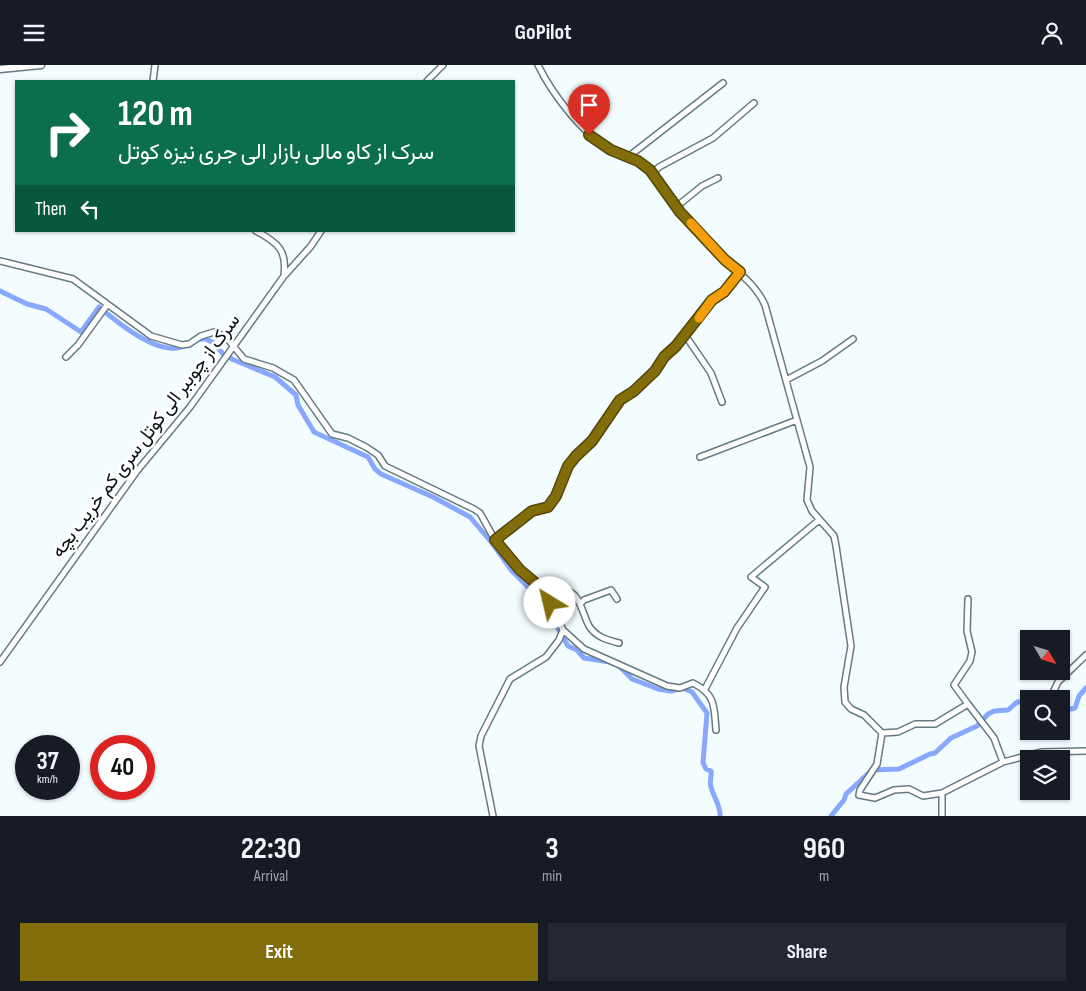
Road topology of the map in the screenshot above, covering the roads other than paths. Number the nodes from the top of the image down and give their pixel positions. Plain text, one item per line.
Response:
1 (41, 65) edge
2 (155, 65) edge
3 (443, 65) edge
4 (538, 65) edge
5 (0, 69) edge
6 (154, 80) edge
7 (428, 80) edge
8 (723, 83) dead end
9 (754, 103) dead end
10 (628, 157) junction
11 (653, 173) junction
12 (718, 178) dead end
13 (676, 207) junction
14 (257, 232) edge
15 (320, 232) edge
16 (0, 261) edge
17 (740, 272) junction
18 (284, 276) junction
19 (107, 305) junction
20 (684, 335) junction
21 (853, 339) dead end
22 (234, 346) junction
23 (66, 357) dead end
24 (786, 380) junction
25 (722, 402) dead end
26 (797, 420) junction
27 (700, 457) dead end
28 (819, 520) junction
29 (495, 540) junction
30 (549, 599) junction
31 (617, 599) dead end
32 (968, 599) dead end
33 (580, 604) junction
34 (563, 630) junction
35 (619, 643) dead end
36 (1086, 655) edge
37 (0, 662) edge
38 (705, 689) junction
39 (1054, 690) edge
40 (968, 704) junction
41 (716, 730) dead end
42 (882, 733) junction
43 (1086, 751) edge
44 (1003, 762) junction
45 (942, 793) junction
46 (492, 816) edge
47 (942, 816) edge

1 - 5 main road
2 - 6 street
3 - 7 street
4 - 10 street
8 - 10 street
9 - 11 street
10 - 11 street
11 - 13 street
12 - 13 street
13 - 17 street
14 - 18 street
15 - 18 street, سرک از چوببر الی کوتل سری کم خریب بچه
16 - 19 street
17 - 20 street
17 - 24 street
18 - 22 street, سرک از چوببر الی کوتل سری کم خریب بچه
19 - 22 street
19 - 23 street
20 - 25 street
20 - 29 street
21 - 24 street
22 - 29 street
22 - 37 street, سرک از چوببر الی کوتل سری کم خریب بچه
24 - 26 street
26 - 27 street
26 - 28 street
28 - 38 street
28 - 42 street
29 - 30 street
30 - 33 street
30 - 34 street
31 - 33 street
32 - 40 street
33 - 35 street
34 - 38 street
34 - 46 street
36 - 39 street
38 - 41 street
40 - 42 street
40 - 44 street
42 - 45 street
43 - 44 street
44 - 45 street
45 - 47 street

